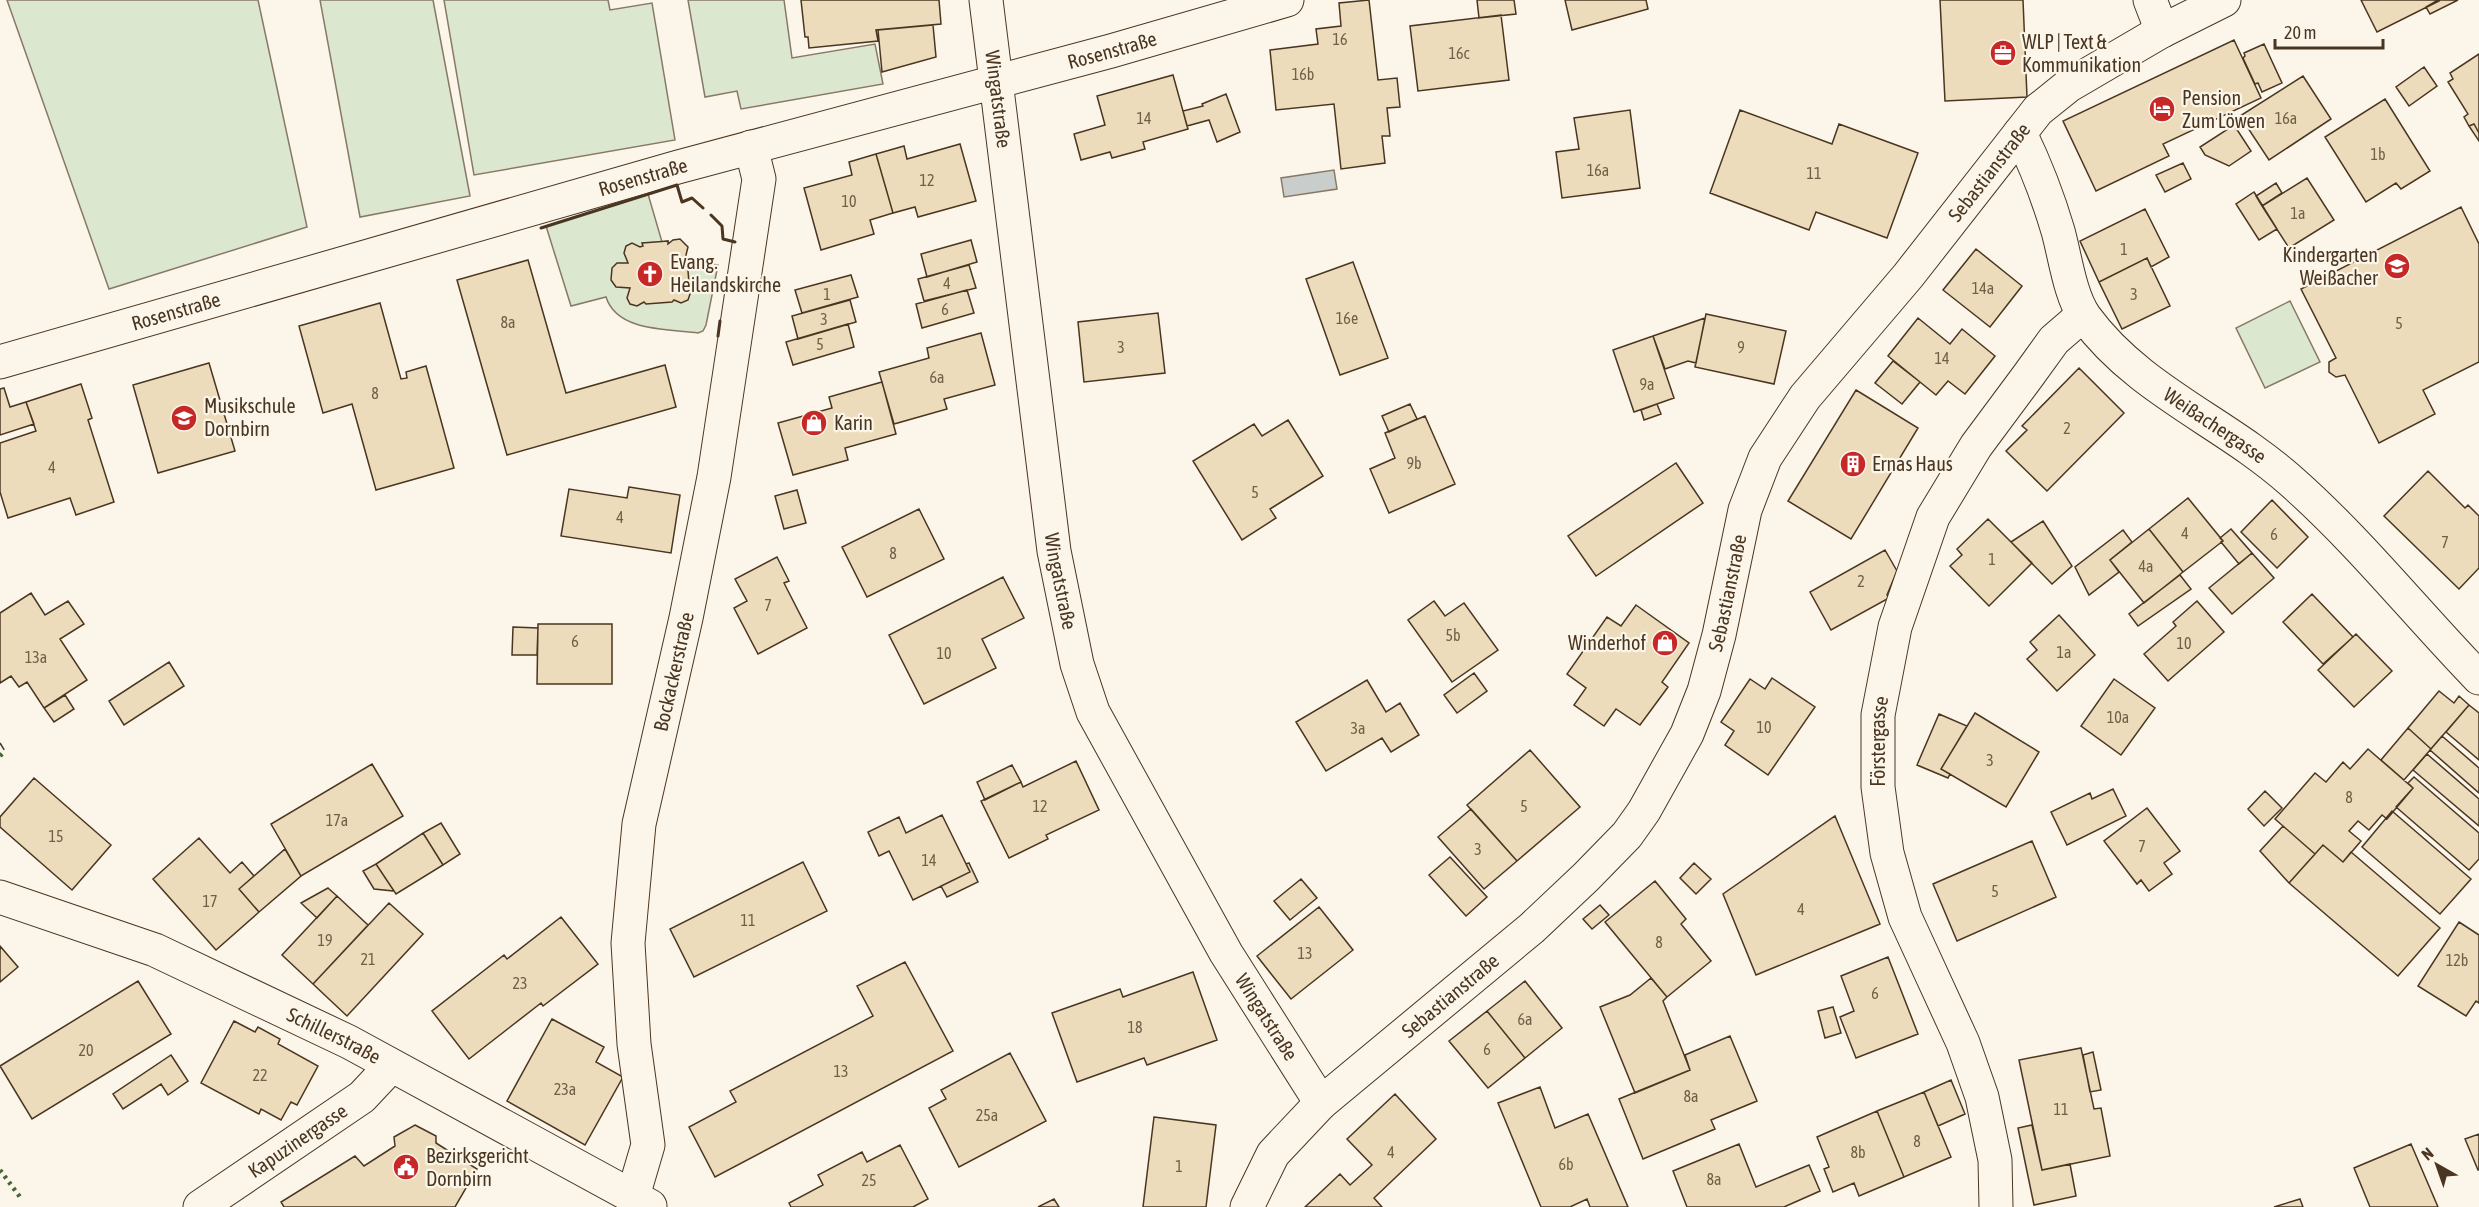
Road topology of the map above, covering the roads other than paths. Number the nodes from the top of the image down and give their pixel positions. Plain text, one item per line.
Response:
1 (986, 0) edge
2 (1287, 0) edge
3 (2150, 0) edge
4 (2224, 0) edge
5 (2162, 31) junction
6 (996, 80) junction
7 (2020, 133) junction
8 (751, 147) junction
9 (2083, 315) junction
10 (0, 362) edge
11 (2479, 678) edge
12 (0, 897) edge
13 (392, 1066) junction
14 (1321, 1102) junction
15 (642, 1202) edge
16 (200, 1207) edge
17 (1247, 1207) edge
18 (1996, 1207) edge

1 - 6 street, Wingatstraße
2 - 6 street, Rosenstraße
3 - 5 street
4 - 5 street, Sebastianstraße
5 - 7 street, Sebastianstraße
6 - 8 street, Rosenstraße
6 - 14 street, Wingatstraße
7 - 9 street, Weißachergasse
7 - 14 street, Sebastianstraße
8 - 10 street, Rosenstraße
8 - 15 street, Bockackerstraße
9 - 11 street, Weißachergasse
9 - 18 street, Förstergasse
12 - 13 street, Schillerstraße
13 - 15 street, Schillerstraße
13 - 16 street, Kapuzinergasse
14 - 17 street, Sebastianstraße

